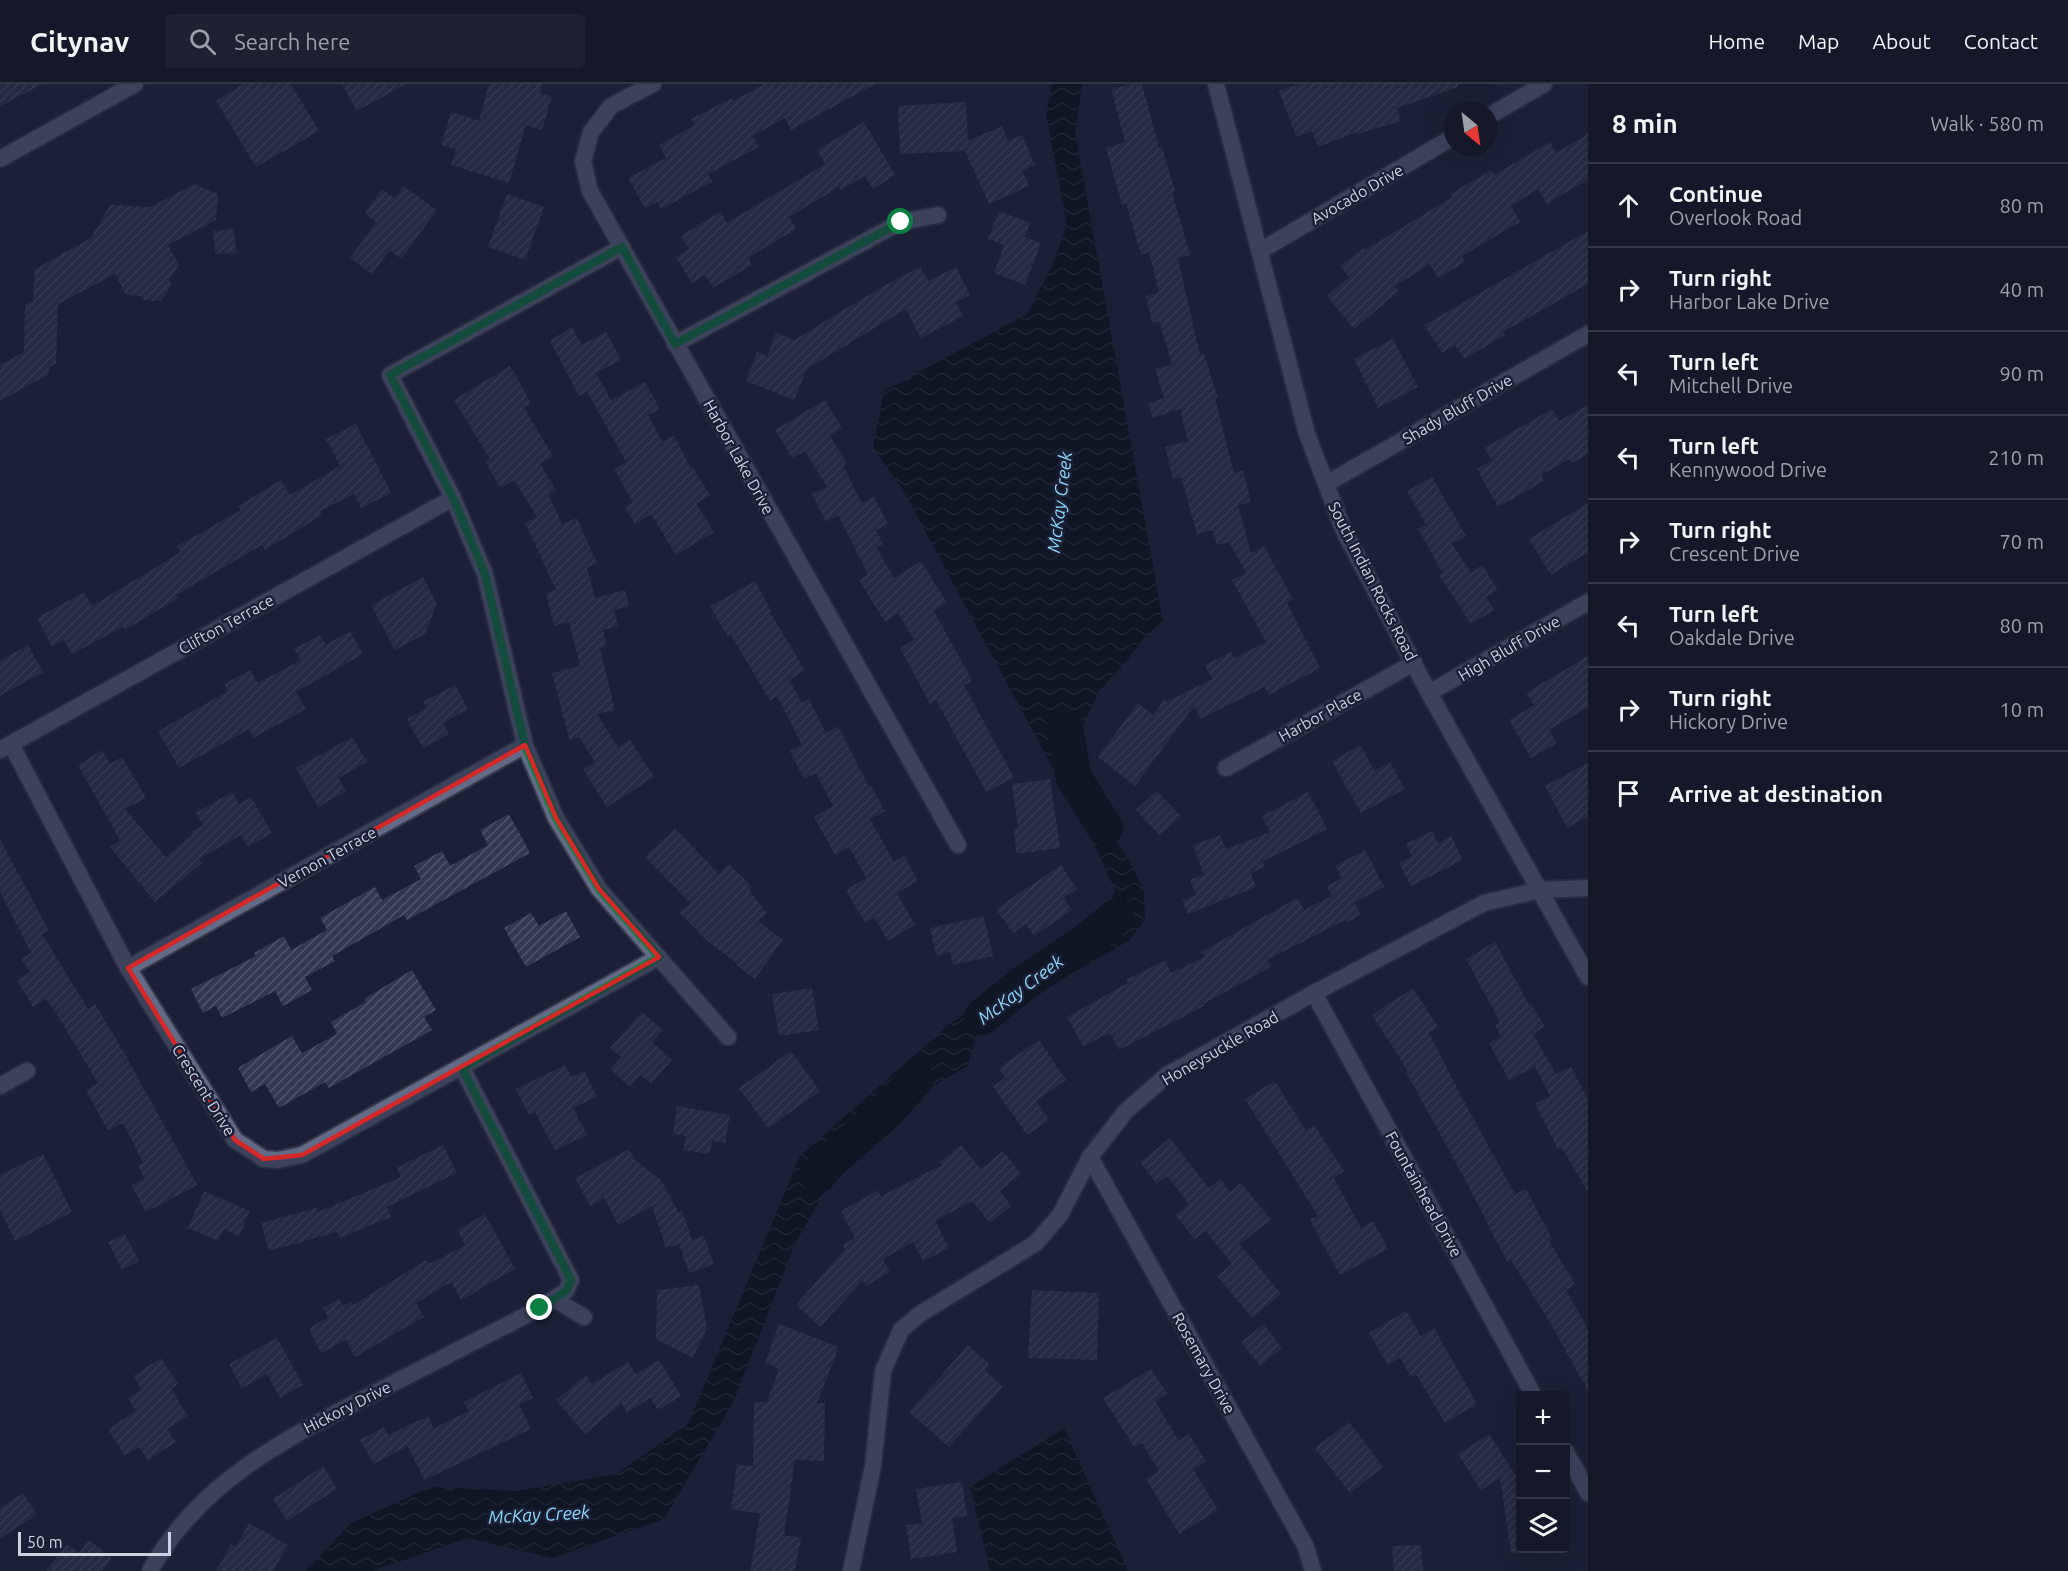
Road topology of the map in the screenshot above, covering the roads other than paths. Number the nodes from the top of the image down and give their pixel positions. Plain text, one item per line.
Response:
1 (135, 84) edge
2 (652, 84) edge
3 (1216, 84) edge
4 (1544, 84) edge
5 (1498, 111) edge
6 (1444, 142) edge
7 (0, 159) edge
8 (938, 215) dead end
9 (622, 247) junction
10 (1260, 250) junction
11 (1588, 334) edge
12 (675, 344) junction
13 (1326, 484) junction
14 (453, 498) junction
15 (1588, 602) edge
16 (1414, 663) junction
17 (1429, 693) junction
18 (525, 746) junction
19 (6, 747) edge
20 (1226, 768) dead end
21 (958, 845) dead end
22 (1588, 888) edge
23 (1540, 890) junction
24 (659, 957) junction
25 (128, 968) junction
26 (1588, 977) edge
27 (1314, 993) junction
28 (728, 1037) dead end
29 (462, 1068) junction
30 (27, 1071) dead end
31 (0, 1086) edge
32 (1090, 1157) junction
33 (554, 1299) junction
34 (584, 1317) dead end
35 (1532, 1391) edge
36 (1570, 1459) edge
37 (1588, 1493) edge
38 (150, 1571) edge
39 (851, 1571) edge
40 (1313, 1571) edge

1 - 7 street
2 - 9 street, Harbor Lake Drive
3 - 10 street, South Indian Rocks Road
4 - 5 street
6 - 10 street, Avocado Drive
8 - 12 street
9 - 12 street, Harbor Lake Drive
9 - 14 street
10 - 13 street, South Indian Rocks Road
11 - 13 street, Shady Bluff Drive
12 - 21 street, Harbor Lake Drive
13 - 16 street, South Indian Rocks Road
14 - 18 street
14 - 19 street, Clifton Terrace
15 - 17 street, High Bluff Drive
16 - 17 street, South Indian Rocks Road
16 - 20 street, Harbor Place
17 - 23 street, South Indian Rocks Road
18 - 24 street
18 - 25 street, Vernon Terrace
19 - 25 street, Crescent Drive
22 - 23 street, Honeysuckle Road
23 - 26 street, South Indian Rocks Road
23 - 27 street, Honeysuckle Road
24 - 28 street
24 - 29 street, Crescent Drive
25 - 29 street, Crescent Drive
27 - 32 street, Honeysuckle Road
27 - 35 street, Fountainhead Drive
29 - 33 street, Hickory Drive
30 - 31 street
32 - 39 street, Honeysuckle Road
32 - 40 street, Rosemary Drive
33 - 34 street
33 - 38 street, Hickory Drive
36 - 37 street

